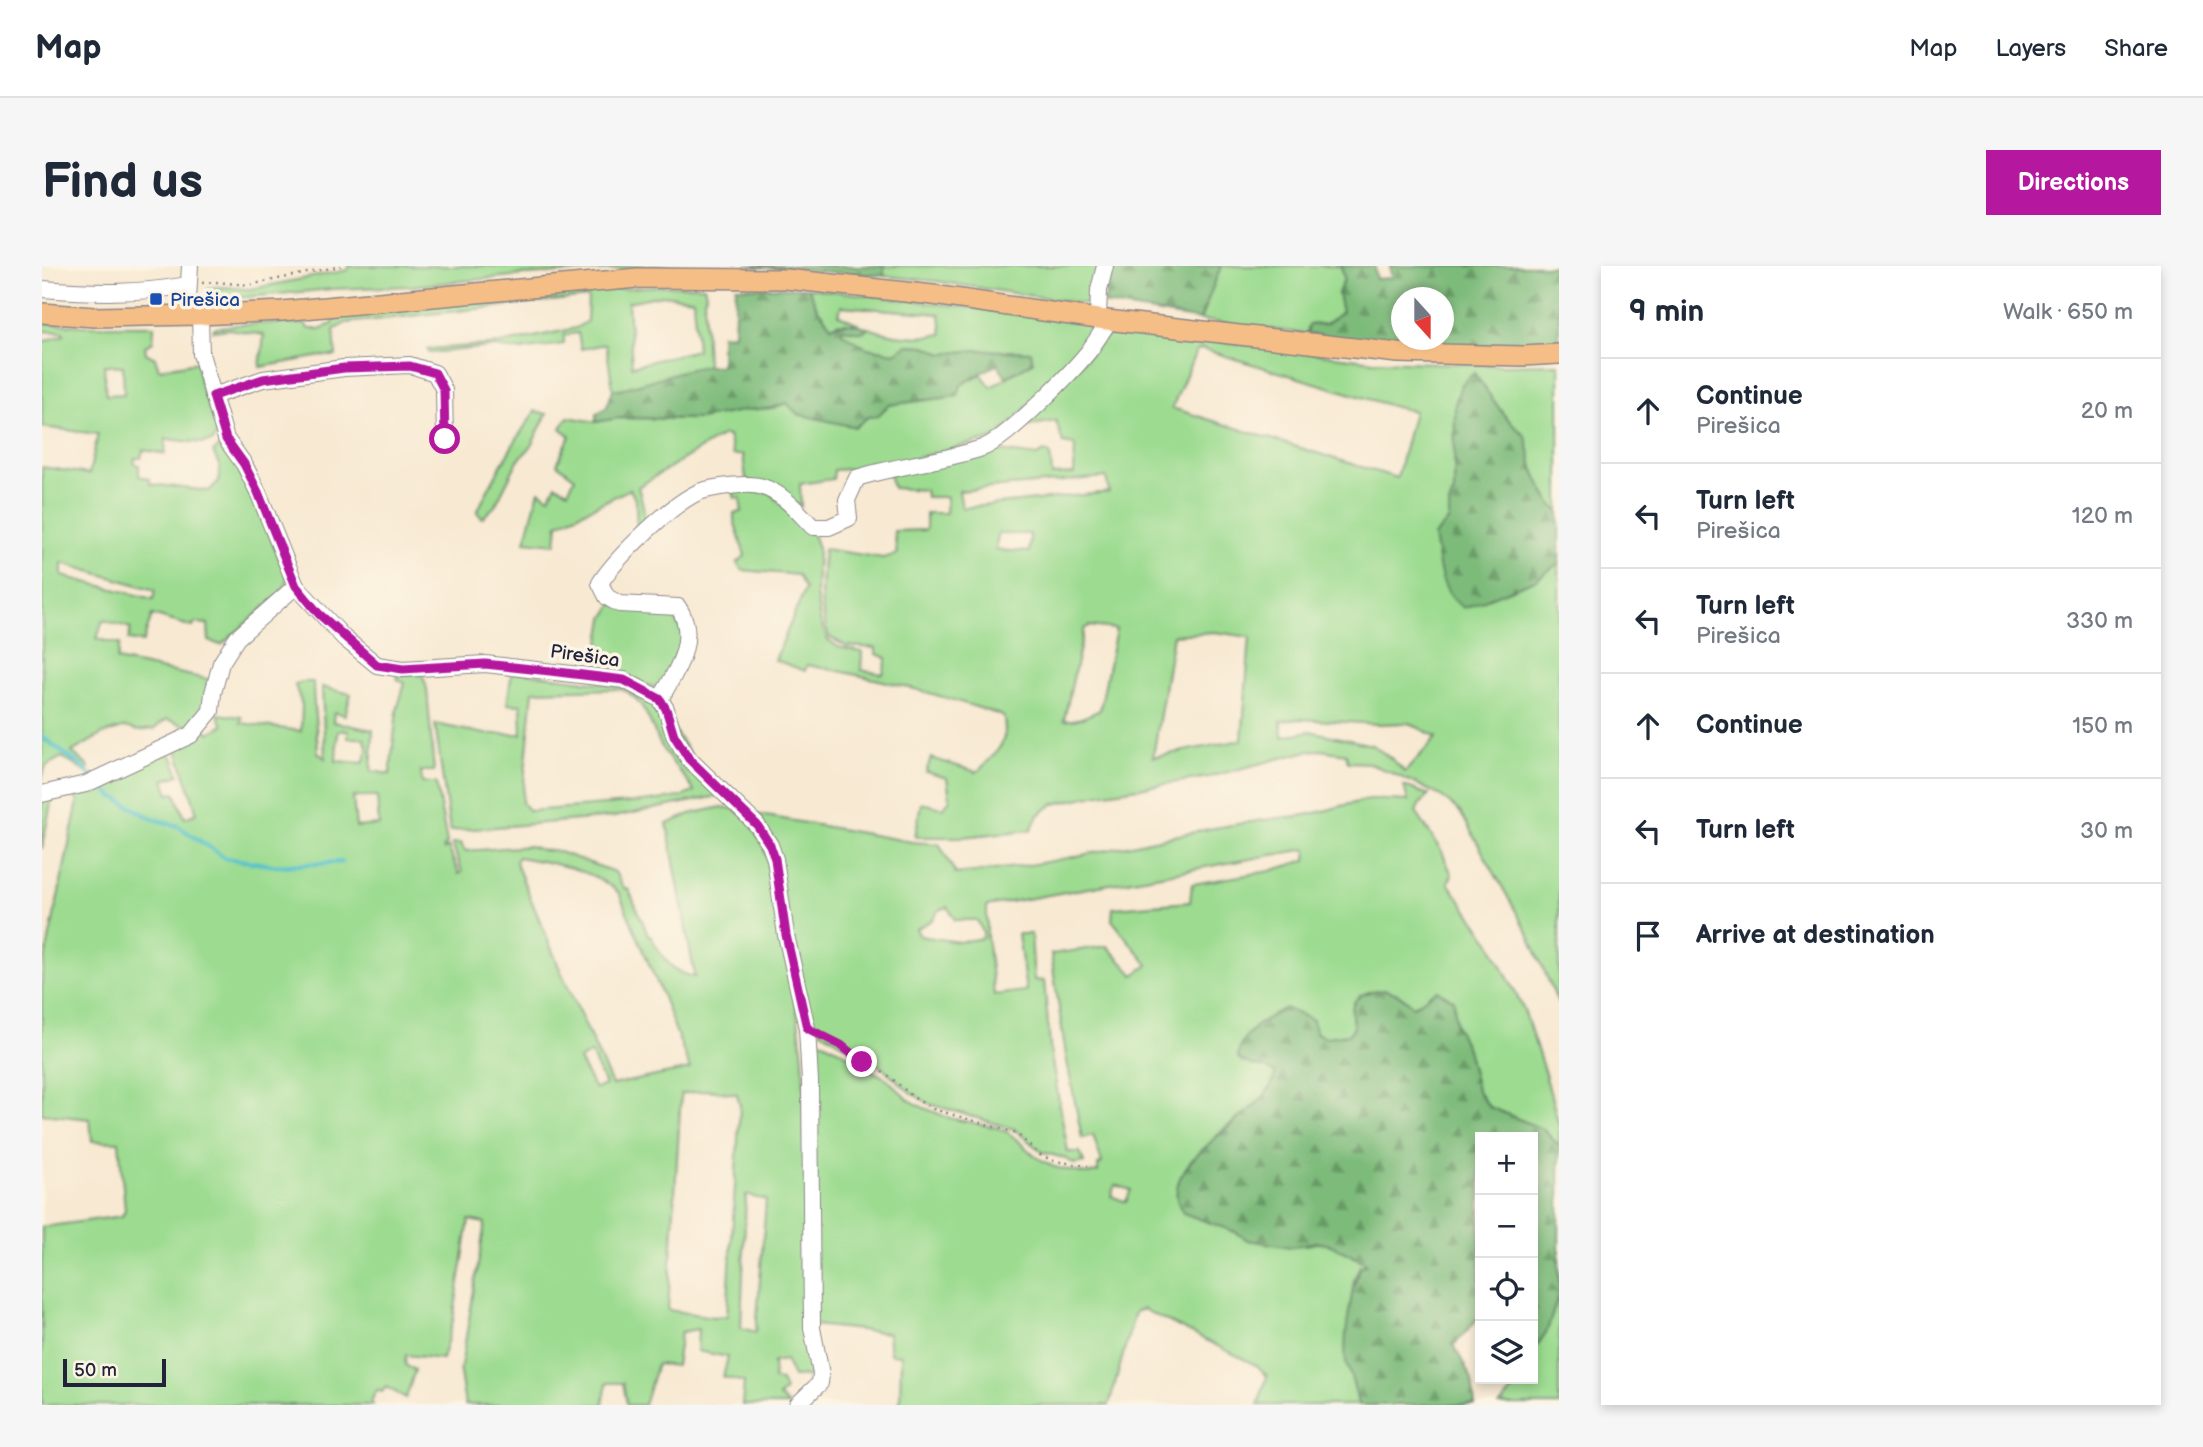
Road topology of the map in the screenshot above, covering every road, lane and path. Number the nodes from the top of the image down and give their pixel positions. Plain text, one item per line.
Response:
1 (190, 266) edge
2 (341, 266) edge
3 (1105, 266) edge
4 (188, 285) junction
5 (42, 289) edge
6 (42, 313) edge
7 (194, 315) junction
8 (1104, 319) junction
9 (1559, 354) edge
10 (213, 396) junction
11 (445, 439) dead end
12 (296, 586) junction
13 (660, 699) junction
14 (42, 794) edge
15 (807, 1028) junction
16 (1088, 1166) dead end
17 (797, 1405) edge

1 - 4 street, Pirešica
2 - 4 path
3 - 8 street
4 - 5 street
4 - 7 street, Pirešica
6 - 7 main road
7 - 8 main road
7 - 10 street, Pirešica
8 - 9 main road
8 - 13 street
10 - 11 street
10 - 12 street, Pirešica
12 - 13 street, Pirešica
12 - 14 street
13 - 15 street
15 - 16 path
15 - 17 street

